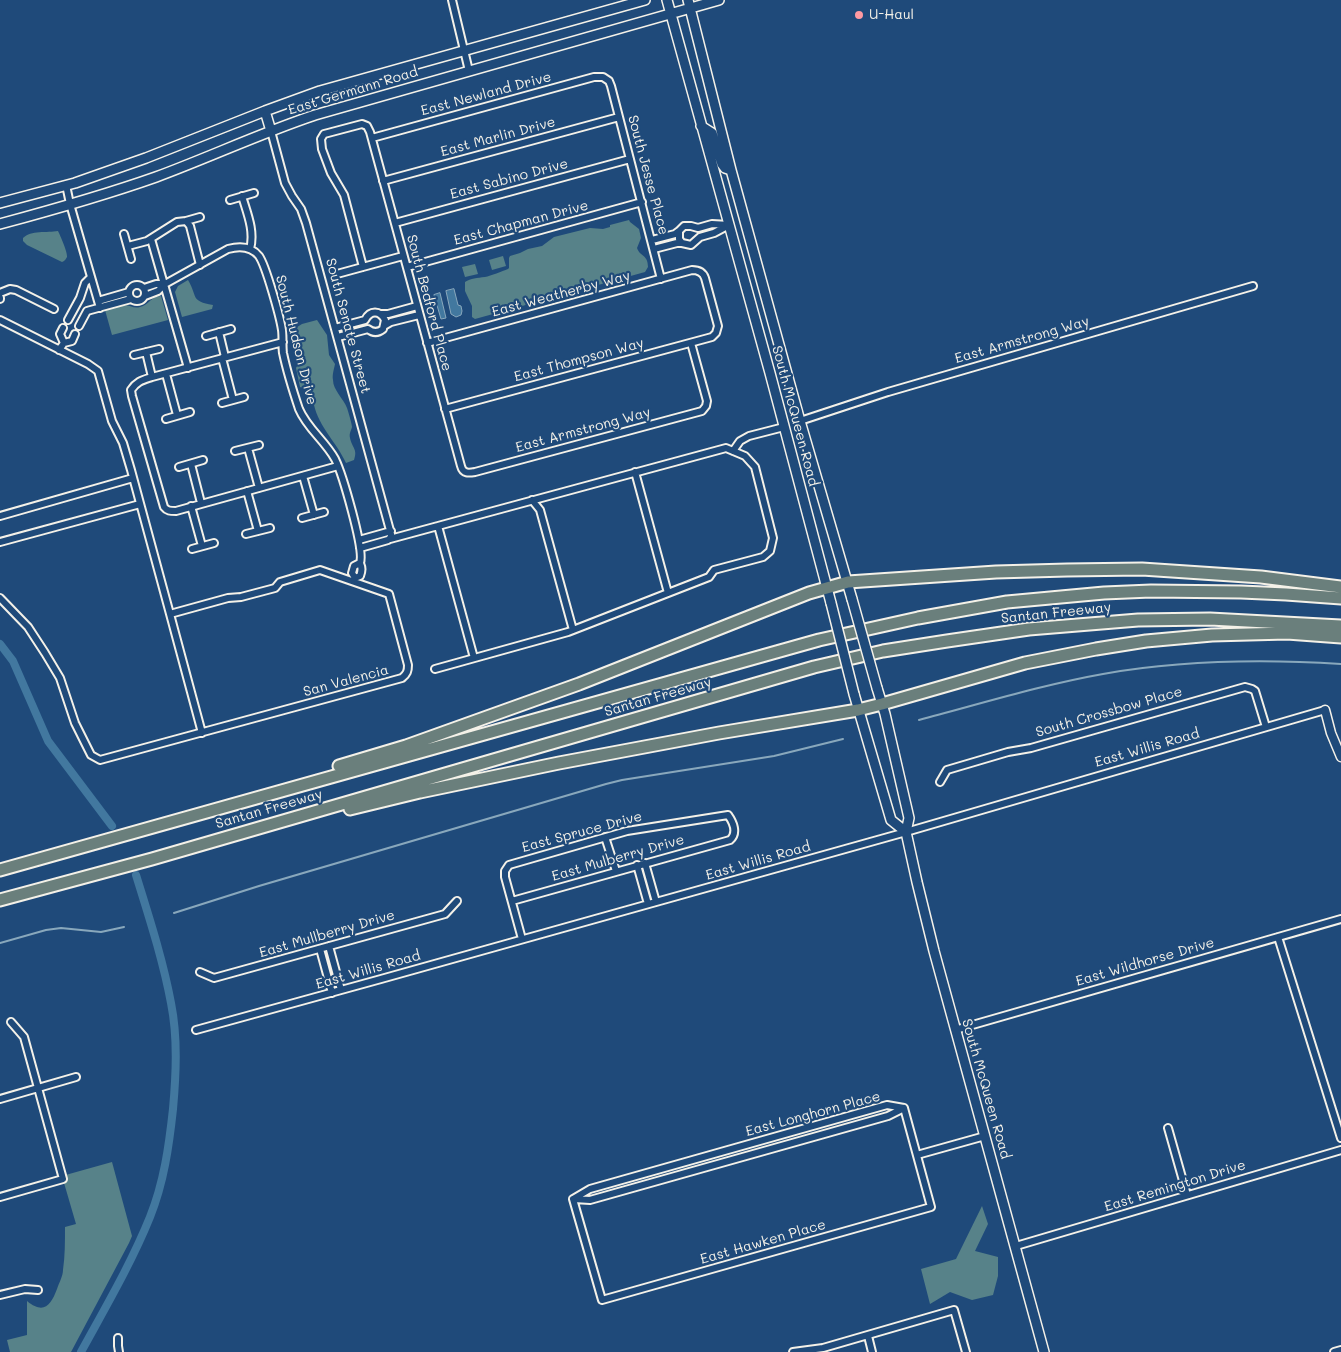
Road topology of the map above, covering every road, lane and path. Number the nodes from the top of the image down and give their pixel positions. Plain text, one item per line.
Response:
1 (452, 0) edge
2 (645, 0) edge
3 (666, 0) edge
4 (719, 0) edge
5 (689, 4) edge
6 (670, 14) junction
7 (463, 51) junction
8 (468, 71) junction
9 (606, 78) joint
10 (265, 111) junction
11 (619, 116) junction
12 (702, 126) junction
13 (270, 131) junction
14 (372, 138) junction
15 (630, 159) junction
16 (732, 170) junction
17 (383, 181) junction
18 (66, 185) junction
19 (254, 193) dead end
20 (242, 196) junction
21 (230, 200) dead end
22 (642, 202) junction
23 (0, 203) edge
24 (70, 204) junction
25 (200, 217) dead end
26 (186, 221) junction
27 (745, 222) junction
28 (394, 223) junction
29 (0, 224) edge
30 (729, 225) junction
31 (679, 231) junction
32 (124, 234) dead end
33 (151, 239) junction
34 (652, 240) junction
35 (682, 244) junction
36 (128, 246) junction
37 (250, 248) junction
38 (654, 249) junction
39 (403, 256) junction
40 (131, 259) dead end
41 (200, 265) junction
42 (363, 267) junction
43 (407, 268) junction
44 (337, 274) dead end
45 (91, 277) junction
46 (662, 279) junction
47 (165, 284) junction
48 (1253, 286) dead end
49 (144, 288) junction
50 (0, 293) edge
51 (130, 296) junction
52 (145, 296) junction
53 (99, 304) junction
54 (417, 306) junction
55 (54, 309) dead end
56 (74, 309) junction
57 (381, 314) junction
58 (85, 315) junction
59 (419, 315) junction
60 (0, 320) edge
61 (68, 320) dead end
62 (80, 326) dead end
63 (384, 326) junction
64 (63, 328) dead end
65 (336, 328) junction
66 (231, 329) dead end
67 (717, 331) joint
68 (219, 332) junction
69 (75, 334) dead end
70 (206, 336) dead end
71 (338, 337) junction
72 (283, 342) junction
73 (64, 343) junction
74 (427, 343) junction
75 (691, 343) junction
76 (159, 349) dead end
77 (60, 350) junction
78 (146, 352) junction
79 (134, 355) dead end
80 (224, 358) junction
81 (188, 368) junction
82 (166, 374) junction
83 (152, 377) junction
84 (244, 397) dead end
85 (233, 400) junction
86 (222, 403) dead end
87 (445, 409) junction
88 (190, 412) dead end
89 (177, 415) junction
90 (166, 418) dead end
91 (800, 421) junction
92 (784, 427) junction
93 (260, 445) dead end
94 (248, 448) junction
95 (236, 451) dead end
96 (733, 451) junction
97 (203, 460) dead end
98 (191, 464) junction
99 (338, 466) junction
100 (179, 467) dead end
101 (466, 472) joint
102 (635, 472) junction
103 (303, 476) junction
104 (133, 478) junction
105 (259, 488) junction
106 (247, 491) junction
107 (532, 500) junction
108 (201, 503) junction
109 (140, 504) junction
110 (191, 506) junction
111 (324, 512) dead end
112 (314, 515) junction
113 (0, 516) edge
114 (302, 518) dead end
115 (438, 526) junction
116 (270, 528) dead end
117 (258, 531) junction
118 (391, 532) junction
119 (246, 534) dead end
120 (390, 539) junction
121 (359, 540) junction
122 (0, 542) edge
123 (214, 543) dead end
124 (202, 546) junction
125 (360, 548) junction
126 (192, 549) dead end
127 (354, 580) junction
128 (848, 582) junction
129 (1341, 587) edge
130 (826, 588) junction
131 (668, 593) junction
132 (0, 598) edge
133 (1341, 598) edge
134 (170, 614) junction
135 (1341, 626) edge
136 (573, 630) junction
137 (1341, 637) edge
138 (474, 658) junction
139 (435, 669) dead end
140 (882, 704) junction
141 (858, 710) junction
142 (1324, 710) joint
143 (1266, 727) junction
144 (202, 733) junction
145 (1341, 757) edge
146 (940, 782) dead end
147 (244, 802) junction
148 (906, 832) junction
149 (605, 836) junction
150 (730, 840) joint
151 (152, 859) junction
152 (645, 863) junction
153 (637, 866) junction
154 (0, 870) edge
155 (616, 871) junction
156 (0, 900) edge
157 (457, 901) dead end
158 (512, 901) junction
159 (656, 902) junction
160 (648, 904) junction
161 (1341, 918) edge
162 (1278, 937) junction
163 (522, 939) junction
164 (329, 946) junction
165 (320, 949) junction
166 (334, 965) junction
167 (325, 968) junction
168 (200, 972) dead end
169 (341, 990) junction
170 (332, 993) junction
171 (12, 1022) dead end
172 (196, 1030) dead end
173 (955, 1030) junction
174 (76, 1077) dead end
175 (39, 1088) junction
176 (0, 1100) edge
177 (904, 1108) junction
178 (858, 1113) junction
179 (861, 1123) junction
180 (1168, 1128) dead end
181 (796, 1131) junction
182 (985, 1136) junction
183 (1341, 1138) edge
184 (800, 1141) junction
185 (732, 1149) junction
186 (1341, 1150) edge
187 (917, 1155) junction
188 (735, 1159) junction
189 (670, 1166) junction
190 (673, 1176) junction
191 (610, 1184) junction
192 (613, 1193) junction
193 (1187, 1195) junction
194 (0, 1197) edge
195 (573, 1199) junction
196 (1016, 1246) junction
197 (38, 1290) dead end
198 (0, 1295) edge
199 (868, 1336) junction
200 (118, 1338) dead end
201 (1341, 1350) edge
202 (119, 1352) edge
203 (793, 1352) edge
204 (872, 1352) edge
205 (966, 1352) edge
206 (1044, 1352) edge
207 (1334, 1352) edge

1 - 7 street
2 - 7 main road, East Germann Road
3 - 6 main road, South McQueen Road
4 - 5 main road, East Germann Road
5 - 6 main road, East Germann Road
5 - 16 main road, South McQueen Road
6 - 8 main road, East Germann Road
6 - 12 main road, South McQueen Road
7 - 8 street
7 - 10 main road, East Germann Road
8 - 13 main road, East Germann Road
9 - 11 street, South Jesse Place
9 - 14 street, East Newland Drive
10 - 13 main road
10 - 18 main road, East Germann Road
11 - 15 street, South Jesse Place
11 - 17 street, East Marlin Drive
12 - 16 main road
12 - 30 main road, South McQueen Road
13 - 24 main road, East Germann Road
13 - 65 street, South Senate Street
14 - 17 street, South Bedford Place
14 - 42 street
15 - 22 street, South Jesse Place
15 - 28 street, East Sabino Drive
16 - 27 main road, South McQueen Road
17 - 28 street, South Bedford Place
18 - 23 main road, East Germann Road
18 - 24 street
19 - 20 street
20 - 21 street
20 - 37 street
22 - 34 street, South Jesse Place
22 - 43 street, East Chapman Drive
24 - 29 main road, East Germann Road
24 - 45 street
25 - 26 street
26 - 33 street
26 - 41 street
27 - 30 main road
27 - 91 main road, South McQueen Road
28 - 39 street, South Bedford Place
30 - 31 street
30 - 35 street
30 - 92 main road, South McQueen Road
31 - 34 street
31 - 35 street
32 - 36 street
33 - 36 street
33 - 47 street
34 - 38 street, South Jesse Place
35 - 38 street
36 - 40 street
37 - 41 street
37 - 72 street, South Hudson Drive
38 - 46 street, South Jesse Place
39 - 42 street
39 - 43 street, South Bedford Place
41 - 47 street
42 - 44 street
43 - 54 street, South Bedford Place
45 - 53 street
45 - 56 street
46 - 67 street, East Weatherby Way
46 - 74 street, East Weatherby Way
47 - 49 street
47 - 52 street
47 - 81 street
48 - 91 street, East Armstrong Way
49 - 51 street
49 - 52 street
50 - 55 street
51 - 52 street
51 - 53 street
53 - 58 street
54 - 57 street
54 - 59 street, South Bedford Place
56 - 58 street
56 - 61 street
57 - 63 street
57 - 65 street
58 - 62 street
59 - 63 street
59 - 74 street, South Bedford Place
60 - 77 street
63 - 71 street
64 - 73 street
65 - 71 street, South Senate Street
66 - 68 street
67 - 75 street, East Thompson Way
68 - 70 street
68 - 80 street
69 - 73 street
71 - 118 street, South Senate Street
72 - 80 street
72 - 99 street, South Hudson Drive
73 - 77 street
74 - 87 street, South Bedford Place
75 - 87 street, East Thompson Way
75 - 101 street, East Armstrong Way
76 - 78 street
77 - 104 street
78 - 79 street
78 - 83 street
80 - 81 street
80 - 85 street
81 - 82 street
82 - 83 street
82 - 89 street
83 - 110 street
84 - 85 street
85 - 86 street
87 - 101 street, South Bedford Place
88 - 89 street
89 - 90 street
91 - 92 main road
91 - 128 main road, South McQueen Road
92 - 96 street
92 - 130 main road, South McQueen Road
93 - 94 street
94 - 95 street
94 - 105 street
96 - 102 street
96 - 131 street
97 - 98 street
98 - 100 street
98 - 108 street
99 - 103 street
99 - 121 street, South Hudson Drive
102 - 107 street
102 - 131 street
103 - 105 street
103 - 112 street
104 - 109 street
104 - 113 street
105 - 106 street
106 - 108 street
106 - 117 street
107 - 115 street
107 - 136 street
108 - 110 street
109 - 122 street
109 - 134 street
110 - 124 street
111 - 112 street
112 - 114 street
115 - 120 street
115 - 138 street
116 - 117 street
117 - 119 street
118 - 120 street, South Senate Street
118 - 121 street
120 - 125 street
121 - 125 street, South Hudson Drive
123 - 124 street
124 - 126 street
125 - 127 street
127 - 134 street, San Valencia
127 - 144 street, San Valencia
128 - 129 highway
128 - 130 highway
128 - 140 main road, South McQueen Road, bridge
130 - 141 main road, South McQueen Road, bridge
130 - 147 highway
131 - 136 street
132 - 144 street, San Valencia
133 - 147 highway, Santan Freeway
134 - 144 street
135 - 151 highway, Santan Freeway
136 - 138 street
137 - 140 highway
138 - 139 street
140 - 141 highway
140 - 148 main road, South McQueen Road
141 - 148 main road, South McQueen Road
141 - 151 highway
142 - 143 street, East Willis Road
142 - 145 street
143 - 146 street, South Crossbow Place
143 - 148 street, East Willis Road
147 - 154 highway, Santan Freeway
148 - 159 street, East Willis Road
148 - 173 main road, South McQueen Road
149 - 150 street, East Spruce Drive
149 - 155 street
149 - 158 street, East Spruce Drive
150 - 152 street, East Mulberry Drive
151 - 156 highway, Santan Freeway
152 - 153 street, East Mulberry Drive
152 - 159 street
153 - 155 street, East Mulberry Drive
153 - 160 street
155 - 158 street, East Mulberry Drive
157 - 164 street, East Mullberry Drive
158 - 163 street
159 - 160 street, East Willis Road
160 - 163 street, East Willis Road
161 - 162 street, East Wildhorse Drive
162 - 173 street, East Wildhorse Drive
162 - 183 street
163 - 169 street, East Willis Road
164 - 165 street, East Mullberry Drive
164 - 166 street
165 - 167 street
165 - 168 street, East Mullberry Drive
166 - 167 street
166 - 169 street
167 - 170 street
169 - 170 street, East Willis Road
170 - 172 street, East Willis Road
171 - 175 street
173 - 182 main road, South McQueen Road
174 - 175 street
175 - 176 street
175 - 194 street
177 - 178 street, East Longhorn Place
177 - 179 street, East Longhorn Place
177 - 187 street
178 - 179 street
178 - 181 street, East Longhorn Place
179 - 184 street, East Longhorn Place
180 - 193 street
181 - 184 street
181 - 185 street, East Longhorn Place
182 - 187 street
182 - 196 main road, South McQueen Road
184 - 188 street, East Longhorn Place
185 - 188 street
185 - 189 street, East Longhorn Place
186 - 193 street, East Remington Drive
187 - 195 street, East Hawken Place
188 - 190 street, East Longhorn Place
189 - 190 street
189 - 191 street, East Longhorn Place
190 - 192 street, East Longhorn Place
191 - 192 street
191 - 195 street, East Longhorn Place
192 - 195 street, East Longhorn Place
193 - 196 street, East Remington Drive
196 - 206 main road, South McQueen Road
197 - 198 street
199 - 203 street
199 - 204 street
199 - 205 street
200 - 202 street
201 - 207 street

